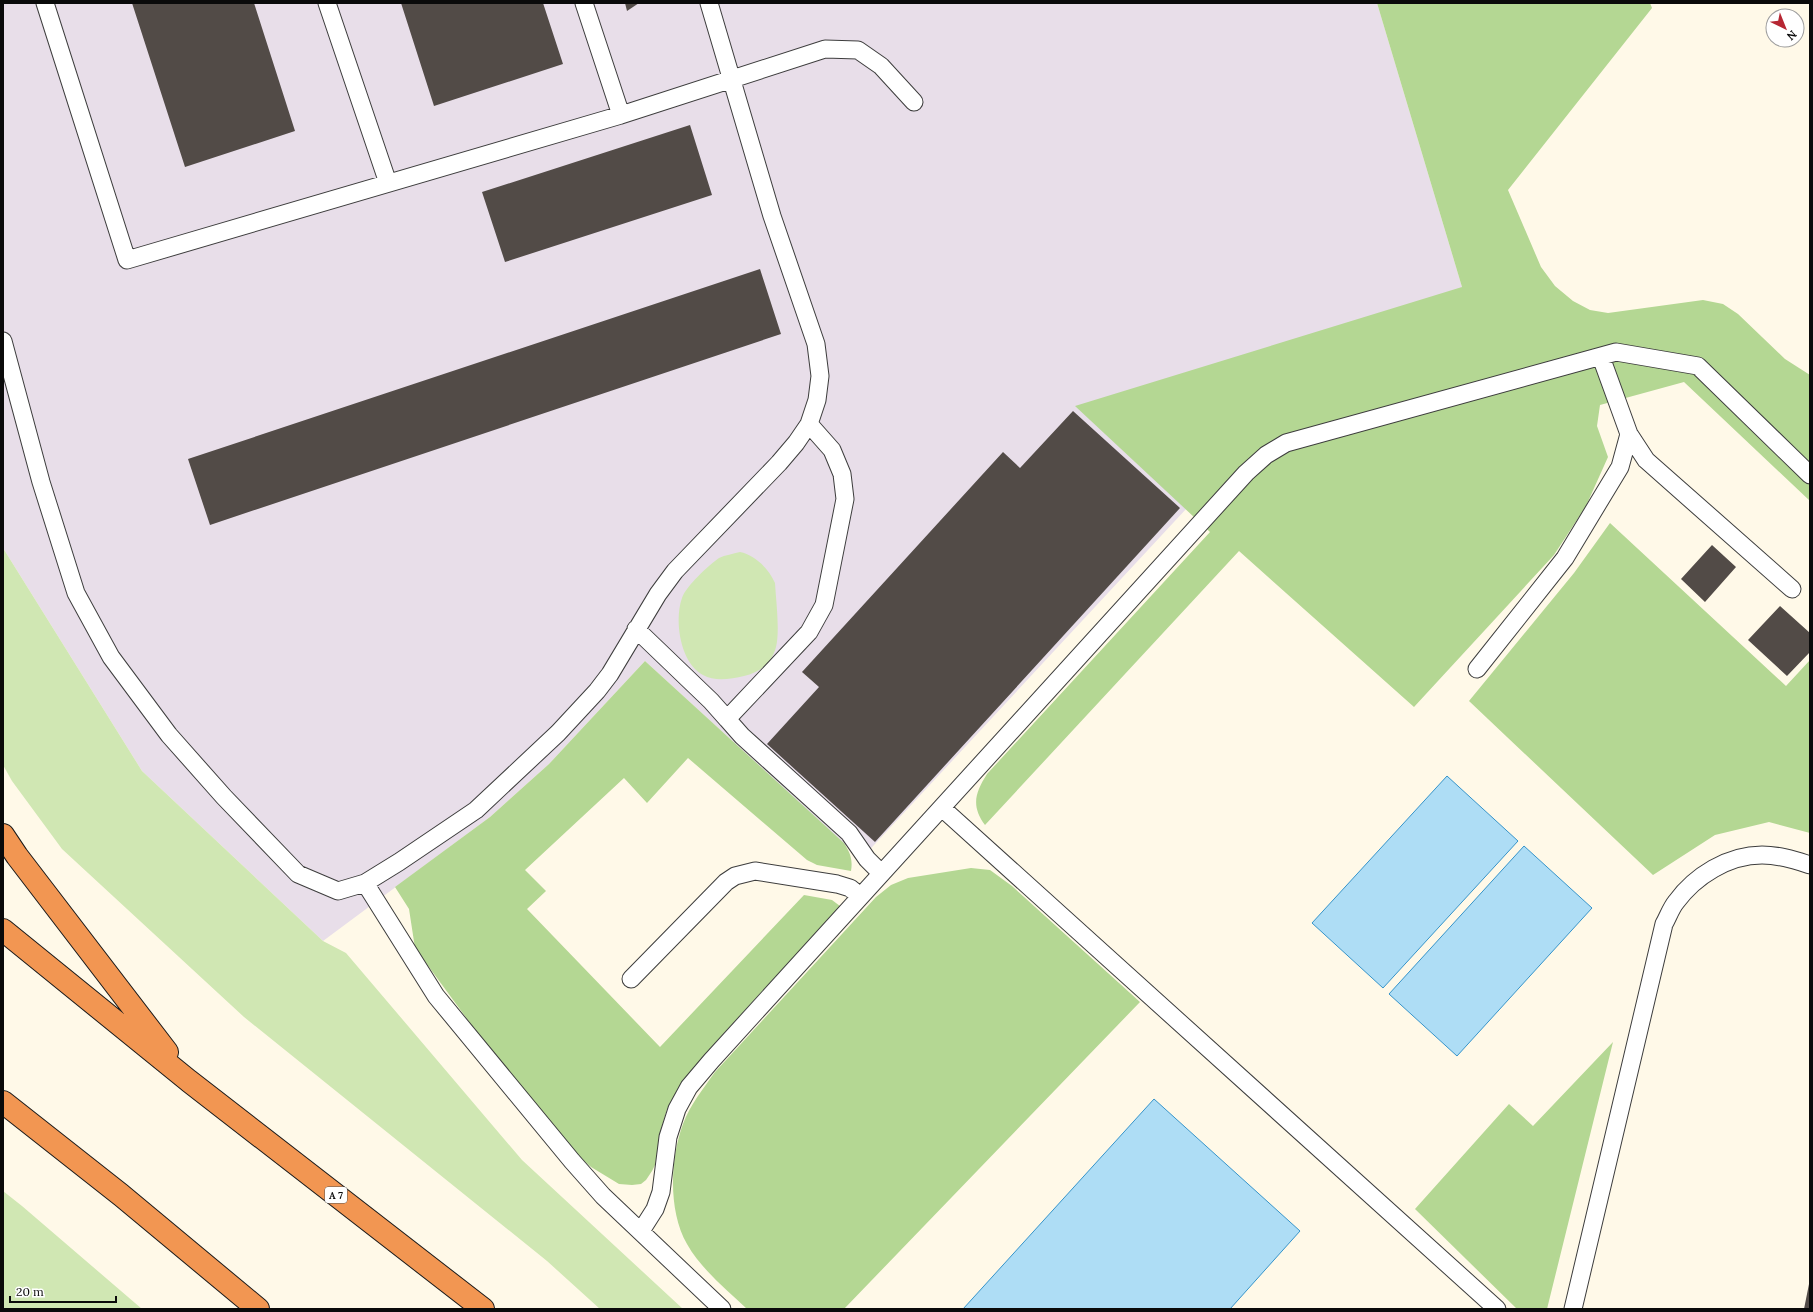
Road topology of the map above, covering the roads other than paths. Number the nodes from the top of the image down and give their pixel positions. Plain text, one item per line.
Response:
1 (45, 3) edge
2 (327, 3) edge
3 (584, 3) edge
4 (709, 3) edge
5 (732, 79) junction
6 (914, 102) dead end
7 (620, 115) junction
8 (388, 183) junction
9 (3, 341) edge
10 (1601, 357) junction
11 (808, 424) junction
12 (1629, 434) junction
13 (1810, 475) edge
14 (1792, 589) dead end
15 (636, 629) junction
16 (1477, 669) dead end
17 (727, 719) junction
18 (942, 808) junction
19 (3, 835) edge
20 (1810, 865) edge
21 (881, 873) junction
22 (365, 883) junction
23 (860, 896) junction
24 (3, 930) edge
25 (631, 979) dead end
26 (189, 1081) junction
27 (3, 1102) edge
28 (641, 1231) junction
29 (258, 1309) edge
30 (483, 1309) edge
31 (722, 1309) edge
32 (1497, 1309) edge
33 (1573, 1309) edge

1 - 8 lane
2 - 8 lane
3 - 7 lane
4 - 5 lane
5 - 6 lane
5 - 7 lane
5 - 11 lane
7 - 8 lane
9 - 22 lane
10 - 12 lane
10 - 13 lane
10 - 18 lane
11 - 15 lane
11 - 17 lane
12 - 14 lane
12 - 16 lane
15 - 17 lane
15 - 22 lane
17 - 21 lane
18 - 21 lane
18 - 32 lane
19 - 26 highway
20 - 33 lane
21 - 23 lane
22 - 28 lane
23 - 25 lane
23 - 28 lane
24 - 26 highway, A 7
26 - 30 highway, A 7
27 - 29 highway
28 - 31 lane

